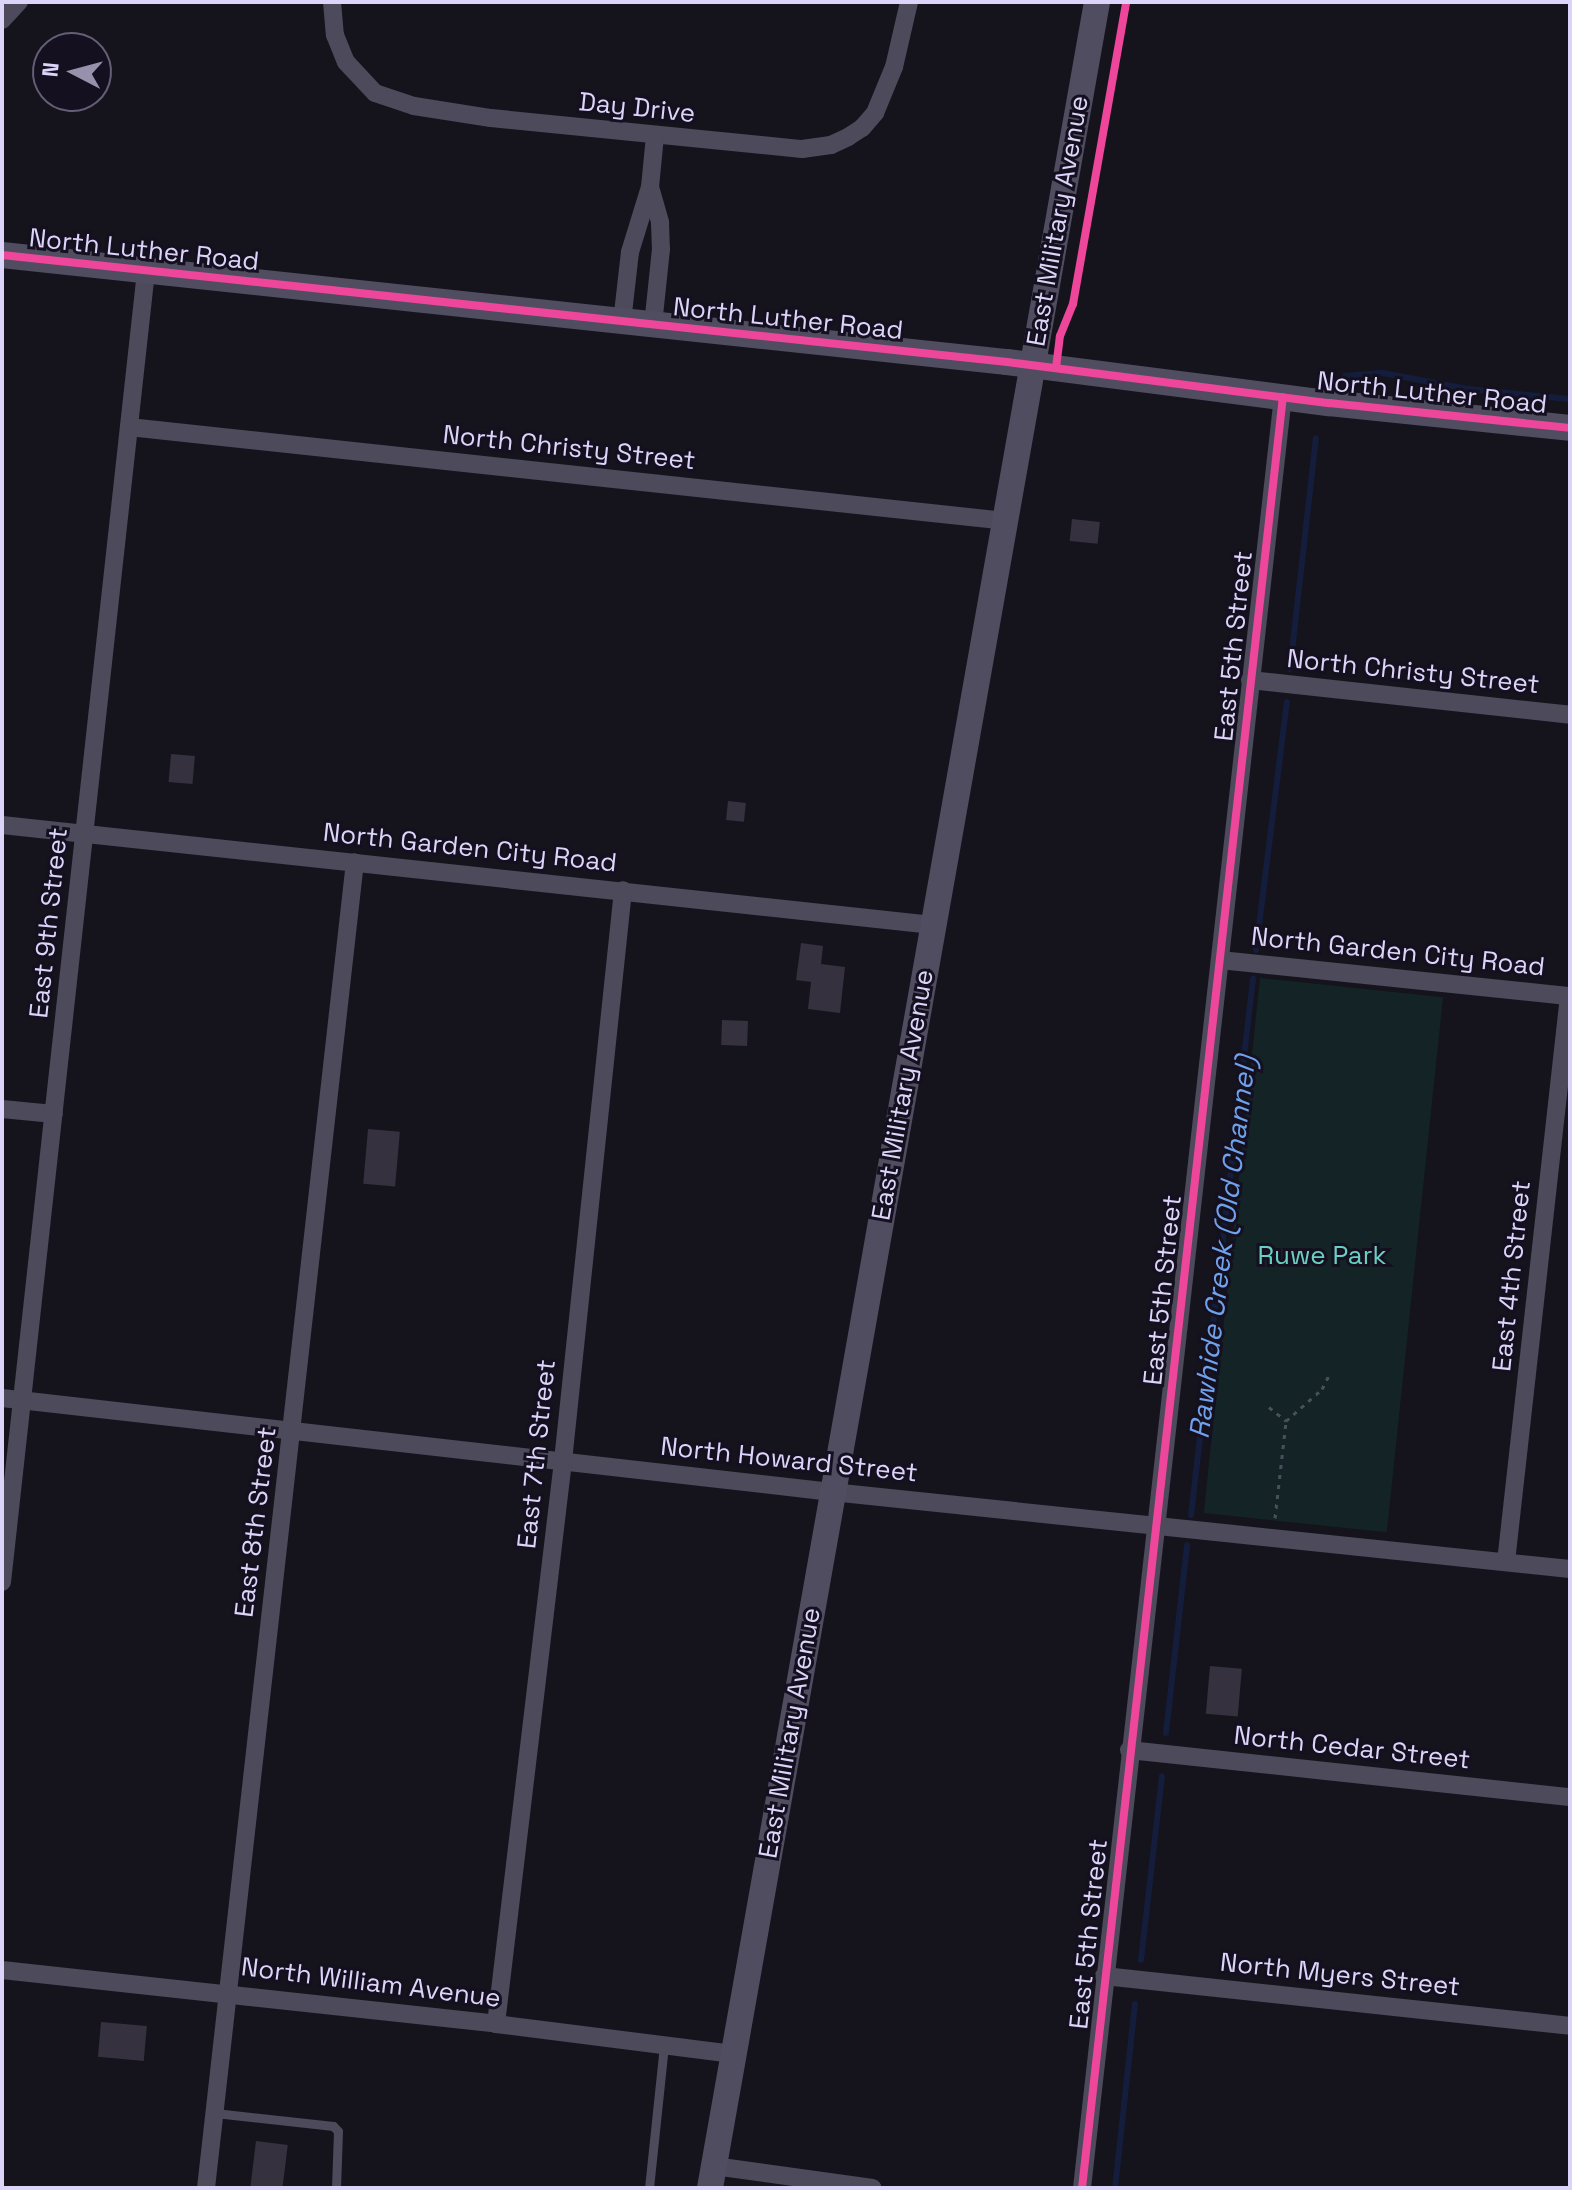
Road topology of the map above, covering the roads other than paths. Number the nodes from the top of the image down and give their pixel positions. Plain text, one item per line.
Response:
1 (19, 2) edge
2 (332, 2) edge
3 (909, 2) edge
4 (1097, 2) edge
5 (2, 20) edge
6 (655, 136) junction
7 (650, 187) junction
8 (2, 255) edge
9 (146, 271) junction
10 (622, 322) junction
11 (653, 325) junction
12 (1033, 365) junction
13 (1283, 397) junction
14 (129, 427) junction
15 (1570, 428) edge
16 (1005, 521) junction
17 (1250, 680) junction
18 (1570, 715) edge
19 (2, 825) edge
20 (85, 833) junction
21 (355, 862) junction
22 (623, 890) junction
23 (933, 925) junction
24 (1220, 960) junction
25 (1570, 996) edge
26 (2, 1109) edge
27 (54, 1114) junction
28 (2, 1398) edge
29 (22, 1400) junction
30 (293, 1431) junction
31 (563, 1461) junction
32 (832, 1492) junction
33 (1157, 1526) junction
34 (1506, 1562) junction
35 (1570, 1569) edge
36 (2, 1582) edge
37 (1129, 1750) junction
38 (1570, 1797) edge
39 (2, 1970) edge
40 (1104, 1976) junction
41 (228, 1993) junction
42 (496, 2024) junction
43 (1570, 2026) edge
44 (664, 2045) junction
45 (733, 2054) junction
46 (215, 2113) junction
47 (712, 2177) edge
48 (206, 2188) edge
49 (336, 2188) edge
50 (649, 2188) edge
51 (872, 2188) edge
52 (1082, 2188) edge

1 - 5 street
2 - 6 street, Day Drive
3 - 6 street, Day Drive
4 - 12 main road, East Military Avenue
6 - 7 street
7 - 10 street
7 - 11 street
8 - 9 main road, North Luther Road
9 - 10 main road, North Luther Road
9 - 14 street, East 9th Street
10 - 11 main road, North Luther Road
11 - 12 main road, North Luther Road
12 - 13 main road, North Luther Road
12 - 16 main road, East Military Avenue
13 - 15 main road, North Luther Road
13 - 17 street, East 5th Street
14 - 16 street, North Christy Street
14 - 20 street, East 9th Street
16 - 23 main road, East Military Avenue
17 - 18 street, North Christy Street
17 - 24 street, East 5th Street
19 - 20 street, North Garden City Road
20 - 21 street, North Garden City Road
20 - 27 street, East 9th Street
21 - 22 street, North Garden City Road
21 - 30 street, East 8th Street
22 - 23 street, North Garden City Road
22 - 31 street, East 7th Street
23 - 32 main road, East Military Avenue
24 - 25 street, North Garden City Road
24 - 33 street, East 5th Street
25 - 34 street, East 4th Street
26 - 27 street
27 - 29 street, East 9th Street
28 - 29 street, North Howard Street
29 - 30 street, North Howard Street
29 - 36 street, East 9th Street
30 - 31 street, North Howard Street
30 - 41 street, East 8th Street
31 - 32 street, North Howard Street
31 - 42 street, East 7th Street
32 - 33 street, North Howard Street
32 - 45 main road, East Military Avenue
33 - 34 street, North Howard Street
33 - 37 street, East 5th Street
34 - 35 street, North Howard Street
37 - 38 street, North Cedar Street
37 - 40 street, East 5th Street
39 - 41 street, North William Avenue
40 - 43 street, North Myers Street
40 - 52 street, East 5th Street
41 - 42 street, North William Avenue
41 - 46 street, East 8th Street
42 - 44 street, North William Avenue
44 - 45 street, North William Avenue
44 - 50 lane
45 - 47 main road, East Military Avenue
46 - 48 street, East 8th Street
46 - 49 lane
47 - 51 street

